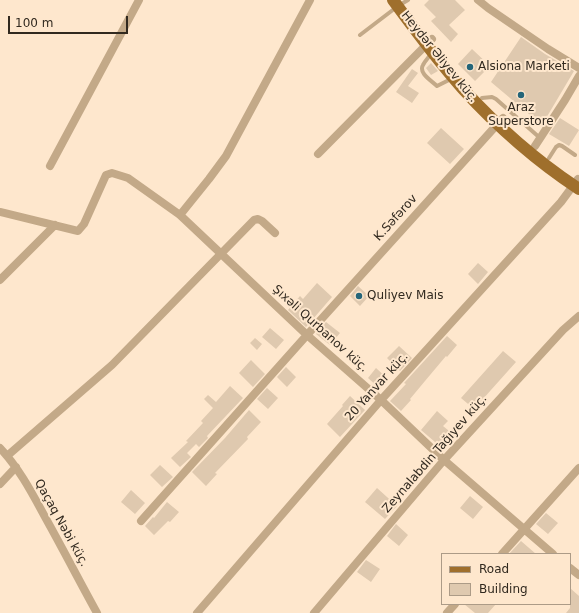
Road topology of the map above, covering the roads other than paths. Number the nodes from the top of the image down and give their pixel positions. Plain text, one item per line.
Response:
1 (139, 0) edge
2 (310, 0) edge
3 (478, 0) edge
4 (401, 2) edge
5 (360, 35) dead end
6 (430, 45) junction
7 (579, 68) edge
8 (579, 76) edge
9 (453, 78) junction
10 (482, 98) junction
11 (501, 121) junction
12 (538, 142) junction
13 (318, 154) dead end
14 (575, 154) dead end
15 (549, 158) junction
16 (50, 166) dead end
17 (578, 184) edge
18 (0, 212) edge
19 (180, 215) junction
20 (55, 225) junction
21 (276, 233) dead end
22 (220, 254) junction
23 (0, 280) edge
24 (579, 316) edge
25 (307, 335) junction
26 (381, 400) junction
27 (0, 448) edge
28 (7, 456) junction
29 (444, 460) junction
30 (16, 467) junction
31 (579, 468) edge
32 (0, 484) edge
33 (141, 521) dead end
34 (524, 530) junction
35 (503, 553) edge
36 (552, 553) edge
37 (571, 569) edge
38 (579, 575) edge
39 (454, 605) edge
40 (97, 613) edge
41 (197, 613) edge
42 (314, 613) edge
43 (447, 613) edge

1 - 16 street
2 - 19 street
3 - 7 street
4 - 5 lane
4 - 6 main road, Heydər Əliyev küç.
6 - 9 main road, Heydər Əliyev küç.
6 - 9 lane
6 - 10 main road, Heydər Əliyev küç.
6 - 13 street
8 - 12 street
9 - 11 main road, Heydər Əliyev küç.
10 - 11 main road, Heydər Əliyev küç.
10 - 12 lane
11 - 12 main road, Heydər Əliyev küç.
11 - 17 main road, Heydər Əliyev küç.
11 - 25 street, K.Səfərov
12 - 15 main road, Heydər Əliyev küç.
14 - 15 lane
15 - 17 main road, Heydər Əliyev küç.
17 - 26 street, 20 Yanvar küç.
18 - 20 street
19 - 20 street, Şıxəli Qurbanov küç.
19 - 22 street, Şıxəli Qurbanov küç.
20 - 23 street
21 - 22 street
22 - 25 street, Şıxəli Qurbanov küç.
22 - 28 street
24 - 29 street, Zeynalabdin Tağıyev küç.
25 - 26 street, Şıxəli Qurbanov küç.
25 - 33 street, K.Səfərov
26 - 29 street, Şıxəli Qurbanov küç.
26 - 41 street, 20 Yanvar küç.
27 - 28 street, Qaçaq Nəbi küç.
28 - 30 street, Qaçaq Nəbi küç.
29 - 34 street, Şıxəli Qurbanov küç.
29 - 42 street, Zeynalabdin Tağıyev küç.
30 - 32 street
30 - 40 street, Qaçaq Nəbi küç.
31 - 34 street
34 - 35 street
34 - 36 street, Şıxəli Qurbanov küç.
37 - 38 street
39 - 43 street

